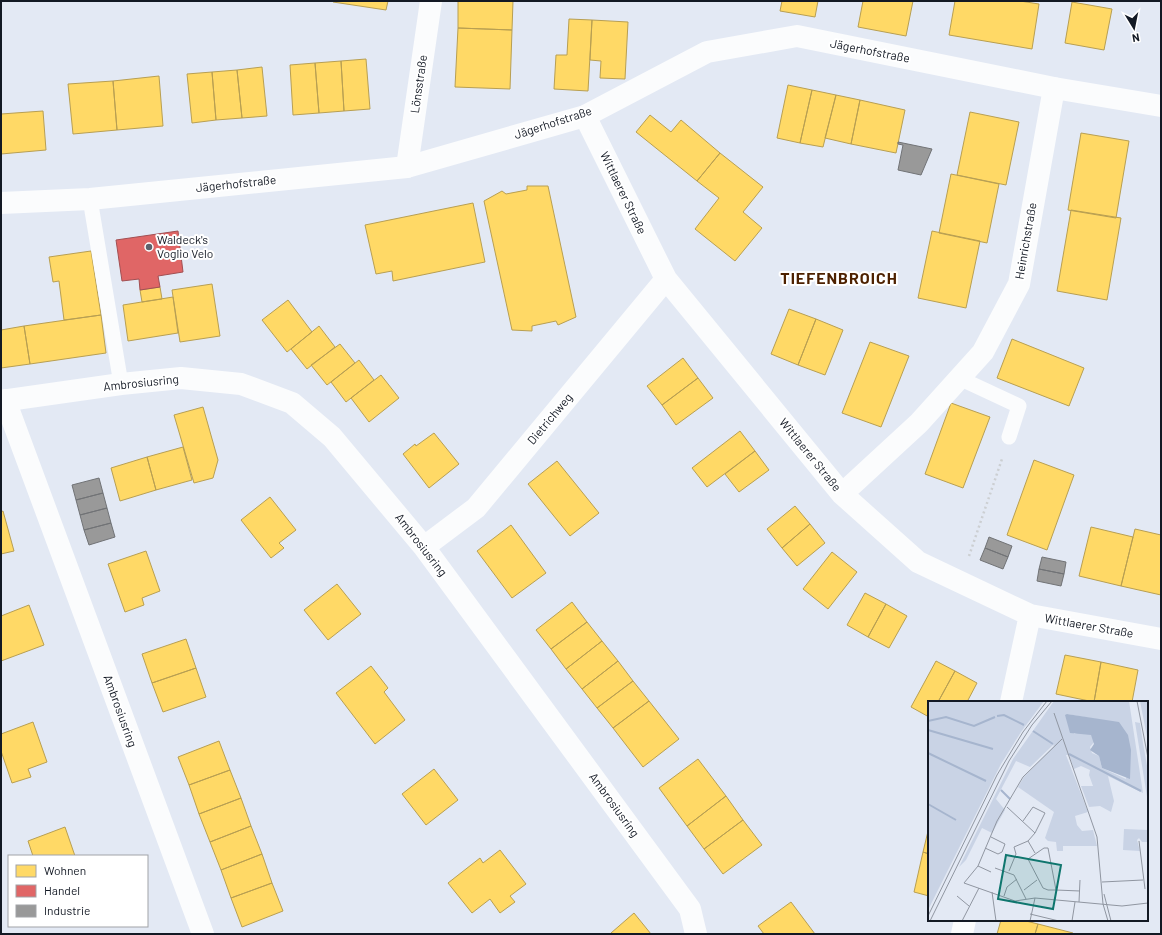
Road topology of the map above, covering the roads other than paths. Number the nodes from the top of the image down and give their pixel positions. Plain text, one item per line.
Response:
1 (431, 1) edge
2 (1054, 88) junction
3 (1161, 106) edge
4 (585, 116) junction
5 (407, 167) junction
6 (90, 198) junction
7 (1, 204) edge
8 (666, 279) junction
9 (959, 378) junction
10 (121, 384) junction
11 (3, 401) edge
12 (1009, 437) road end
13 (842, 494) junction
14 (424, 547) junction
15 (1030, 615) junction
16 (1161, 639) edge
17 (1011, 701) edge
18 (965, 921) edge
19 (203, 934) edge
20 (696, 934) edge
21 (962, 934) edge

1 - 5 street, Lönsstraße
2 - 3 street, Jägerhofstraße
2 - 4 street, Jägerhofstraße
2 - 9 street, Heinrichstraße
4 - 5 street, Jägerhofstraße
4 - 8 street, Wittlaerer Straße
5 - 6 street, Jägerhofstraße
6 - 7 street, Jägerhofstraße
6 - 10 lane
8 - 13 street, Wittlaerer Straße
8 - 14 street, Dietrichweg
9 - 12 lane
9 - 13 street, Heinrichstraße
10 - 11 street, Ambrosiusring
10 - 14 street, Ambrosiusring
11 - 19 street, Ambrosiusring
13 - 15 street, Wittlaerer Straße
14 - 20 street, Ambrosiusring
15 - 16 street, Wittlaerer Straße
15 - 17 street
18 - 21 street

